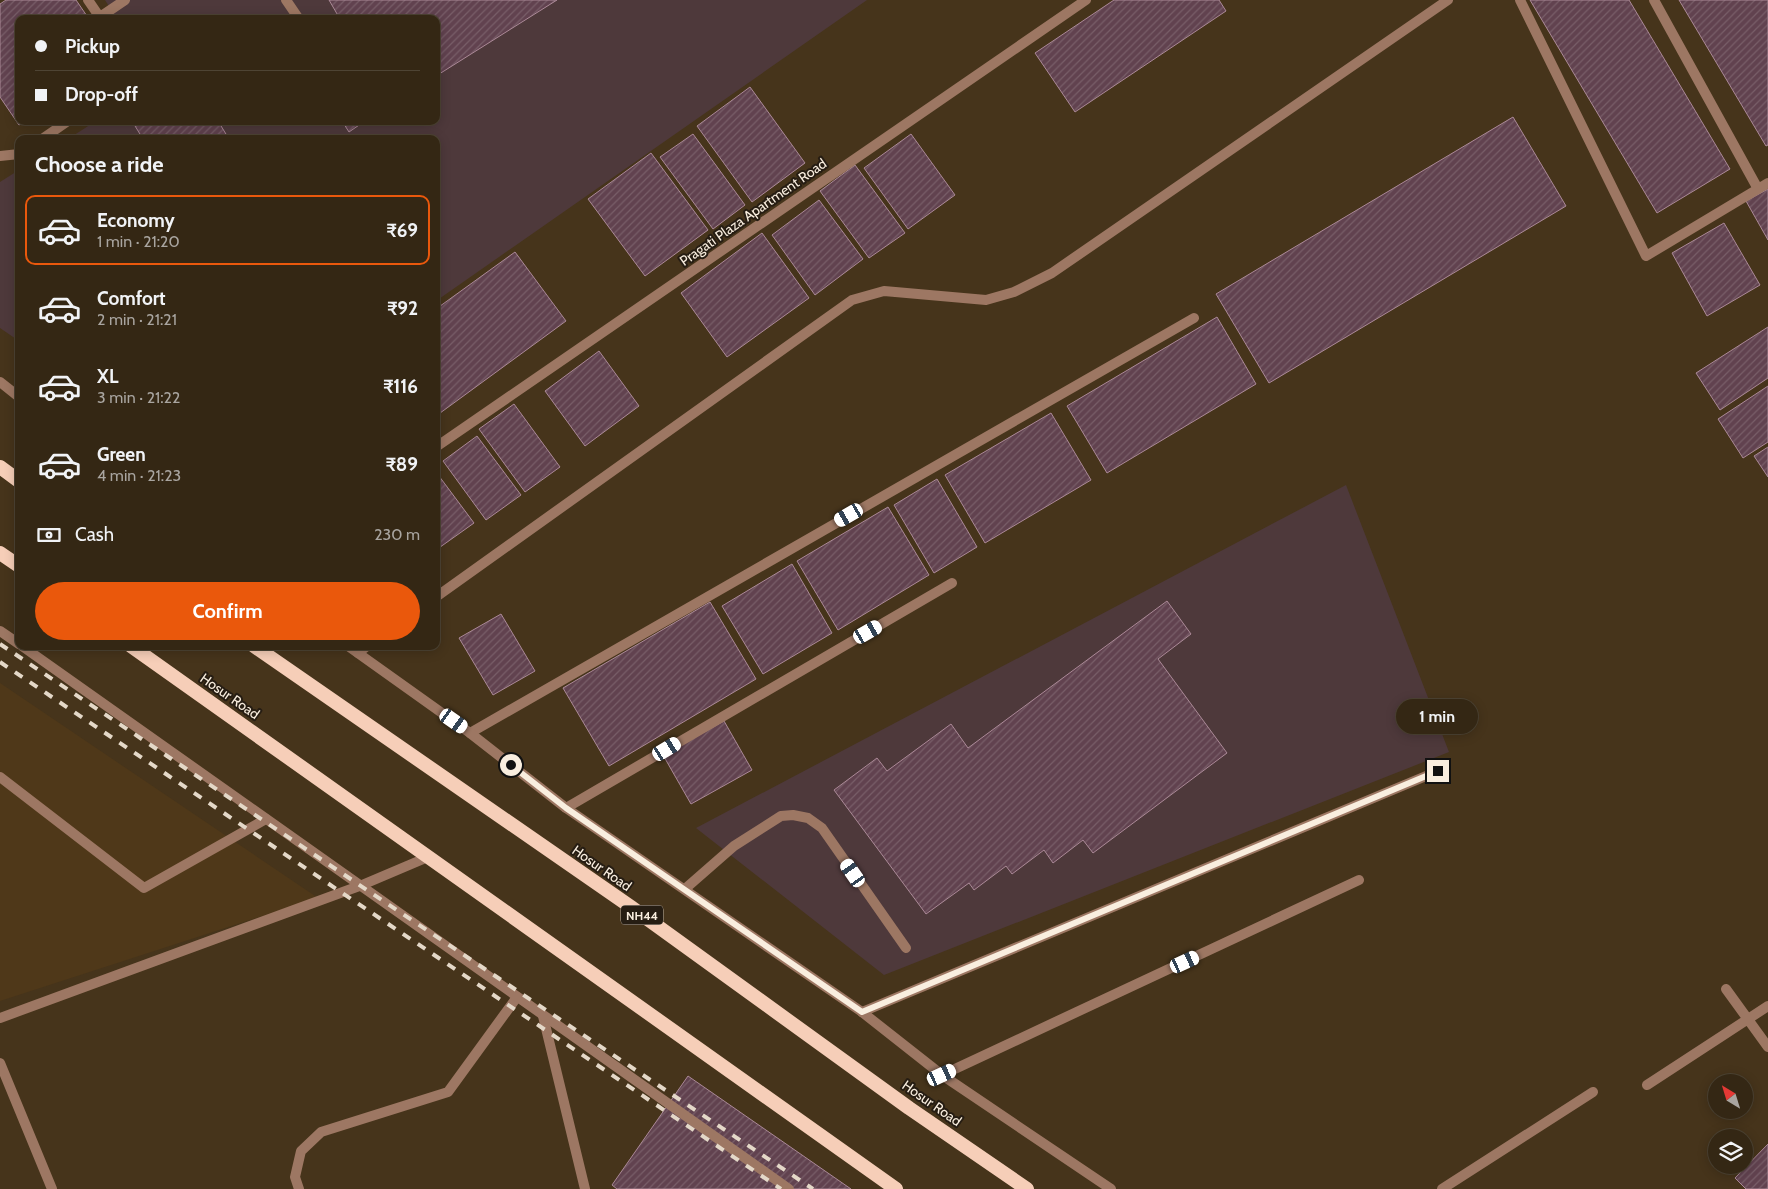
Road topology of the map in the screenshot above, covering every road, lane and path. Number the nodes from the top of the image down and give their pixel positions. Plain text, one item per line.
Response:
1 (88, 0) edge
2 (125, 0) edge
3 (286, 0) edge
4 (1086, 0) edge
5 (1448, 0) edge
6 (1520, 0) edge
7 (1654, 0) edge
8 (98, 15) edge
9 (104, 15) edge
10 (296, 15) edge
11 (62, 125) edge
12 (48, 135) edge
13 (15, 154) edge
14 (0, 156) edge
15 (1768, 183) edge
16 (1758, 189) junction
17 (1194, 318) dead end
18 (0, 382) edge
19 (15, 393) edge
20 (440, 444) edge
21 (0, 468) edge
22 (15, 478) edge
23 (0, 553) edge
24 (15, 563) edge
25 (952, 583) dead end
26 (440, 594) edge
27 (0, 631) edge
28 (15, 642) edge
29 (27, 650) edge
30 (137, 650) edge
31 (260, 650) edge
32 (354, 650) edge
33 (362, 650) edge
34 (358, 653) junction
35 (470, 733) junction
36 (1438, 771) dead end
37 (0, 778) edge
38 (566, 808) junction
39 (266, 819) junction
40 (428, 857) junction
41 (1358, 880) dead end
42 (362, 885) junction
43 (686, 888) junction
44 (906, 948) dead end
45 (1726, 989) dead end
46 (517, 998) junction
47 (1768, 1006) edge
48 (862, 1012) junction
49 (542, 1016) junction
50 (0, 1018) edge
51 (1747, 1020) junction
52 (1768, 1047) edge
53 (0, 1062) edge
54 (942, 1075) junction
55 (1647, 1085) dead end
56 (1593, 1092) dead end
57 (52, 1189) edge
58 (299, 1189) edge
59 (585, 1189) edge
60 (789, 1189) edge
61 (896, 1189) edge
62 (1027, 1189) edge
63 (1111, 1189) edge
64 (1442, 1189) edge

1 - 8 street
2 - 9 street
3 - 10 street
4 - 20 street, Pragati Plaza Apartment Road
5 - 26 street
6 - 16 street
7 - 16 street
11 - 12 street
13 - 14 street
15 - 16 street
17 - 35 street
18 - 19 street
21 - 22 highway
23 - 24 highway
25 - 38 street
27 - 28 street
29 - 39 street
30 - 40 highway, Hosur Road
31 - 62 highway, Hosur Road / NH44
32 - 34 street
33 - 34 street
34 - 35 street
35 - 38 street
36 - 48 street
37 - 39 street
38 - 43 street
39 - 42 street
40 - 42 street
40 - 61 highway, Hosur Road
41 - 54 street
42 - 46 street
42 - 50 street
43 - 44 street
43 - 48 street
45 - 51 street
46 - 49 street
46 - 58 street
47 - 51 street
48 - 54 street
49 - 59 street
49 - 60 street
51 - 52 street
51 - 55 street
53 - 57 street
54 - 63 street
56 - 64 street

